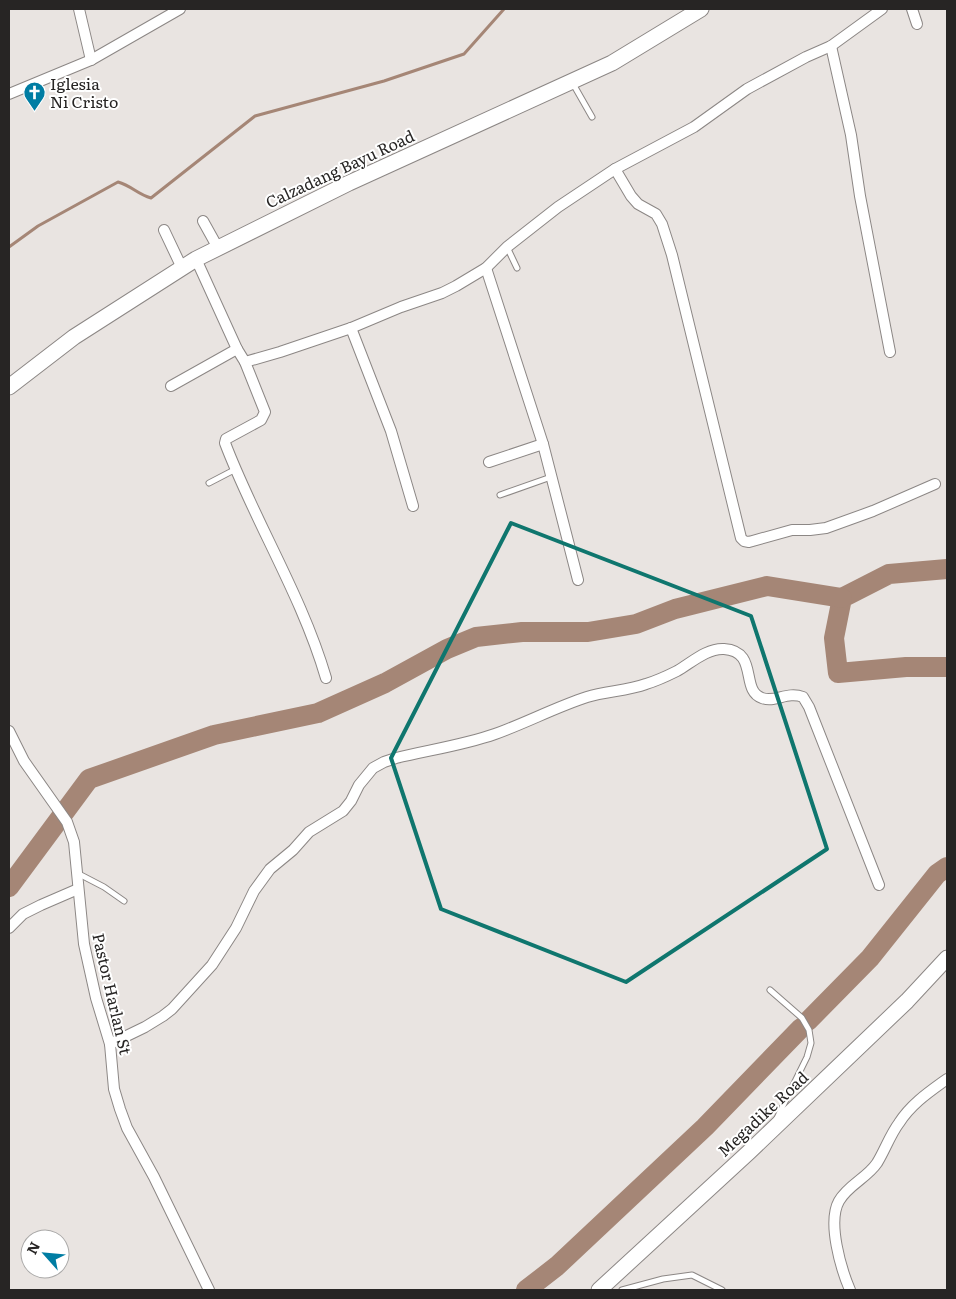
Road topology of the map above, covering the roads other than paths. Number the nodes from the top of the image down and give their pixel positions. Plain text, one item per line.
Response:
1 (79, 9) edge
2 (180, 9) edge
3 (701, 9) edge
4 (882, 9) edge
5 (912, 9) edge
6 (917, 24) dead end
7 (831, 46) junction
8 (91, 60) junction
9 (572, 82) junction
10 (9, 94) edge
11 (592, 117) dead end
12 (615, 169) junction
13 (202, 220) dead end
14 (164, 230) dead end
15 (507, 247) junction
16 (218, 248) junction
17 (196, 259) junction
18 (182, 268) junction
19 (486, 268) junction
20 (517, 268) dead end
21 (351, 328) junction
22 (237, 349) junction
23 (890, 352) dead end
24 (245, 362) junction
25 (171, 386) dead end
26 (9, 387) edge
27 (543, 444) junction
28 (489, 462) dead end
29 (236, 469) junction
30 (551, 477) junction
31 (209, 483) dead end
32 (935, 484) dead end
33 (500, 496) dead end
34 (413, 506) dead end
35 (578, 580) dead end
36 (326, 678) dead end
37 (9, 731) edge
38 (77, 872) junction
39 (879, 886) dead end
40 (78, 889) junction
41 (124, 901) dead end
42 (9, 928) edge
43 (947, 958) edge
44 (770, 990) dead end
45 (110, 1044) junction
46 (947, 1080) edge
47 (770, 1132) junction
48 (209, 1290) edge
49 (599, 1290) edge
50 (622, 1290) edge
51 (722, 1290) edge
52 (850, 1290) edge

1 - 8 street
2 - 8 street
3 - 9 street, Calzadang Bayu Road
4 - 7 street
5 - 6 street
7 - 12 street
7 - 23 street
8 - 10 street
9 - 11 lane
9 - 16 street, Calzadang Bayu Road
12 - 15 street
12 - 32 street
13 - 16 street
14 - 18 street
15 - 19 street
15 - 20 lane
16 - 17 street, Calzadang Bayu Road
17 - 18 street, Calzadang Bayu Road
17 - 22 street
18 - 26 street, Calzadang Bayu Road
19 - 21 street
19 - 27 street
21 - 24 street
21 - 34 street
22 - 24 street
22 - 25 street
24 - 29 street
27 - 28 street
27 - 30 street
29 - 31 lane
29 - 36 street
30 - 33 lane
30 - 35 street
37 - 38 street, Pastor Harlan St
38 - 40 street, Pastor Harlan St
38 - 41 lane
39 - 45 street
40 - 42 street
40 - 45 street, Pastor Harlan St
43 - 47 street, Megadike Road
44 - 47 lane
45 - 48 street, Pastor Harlan St
46 - 52 street
47 - 49 street, Megadike Road
50 - 51 lane

